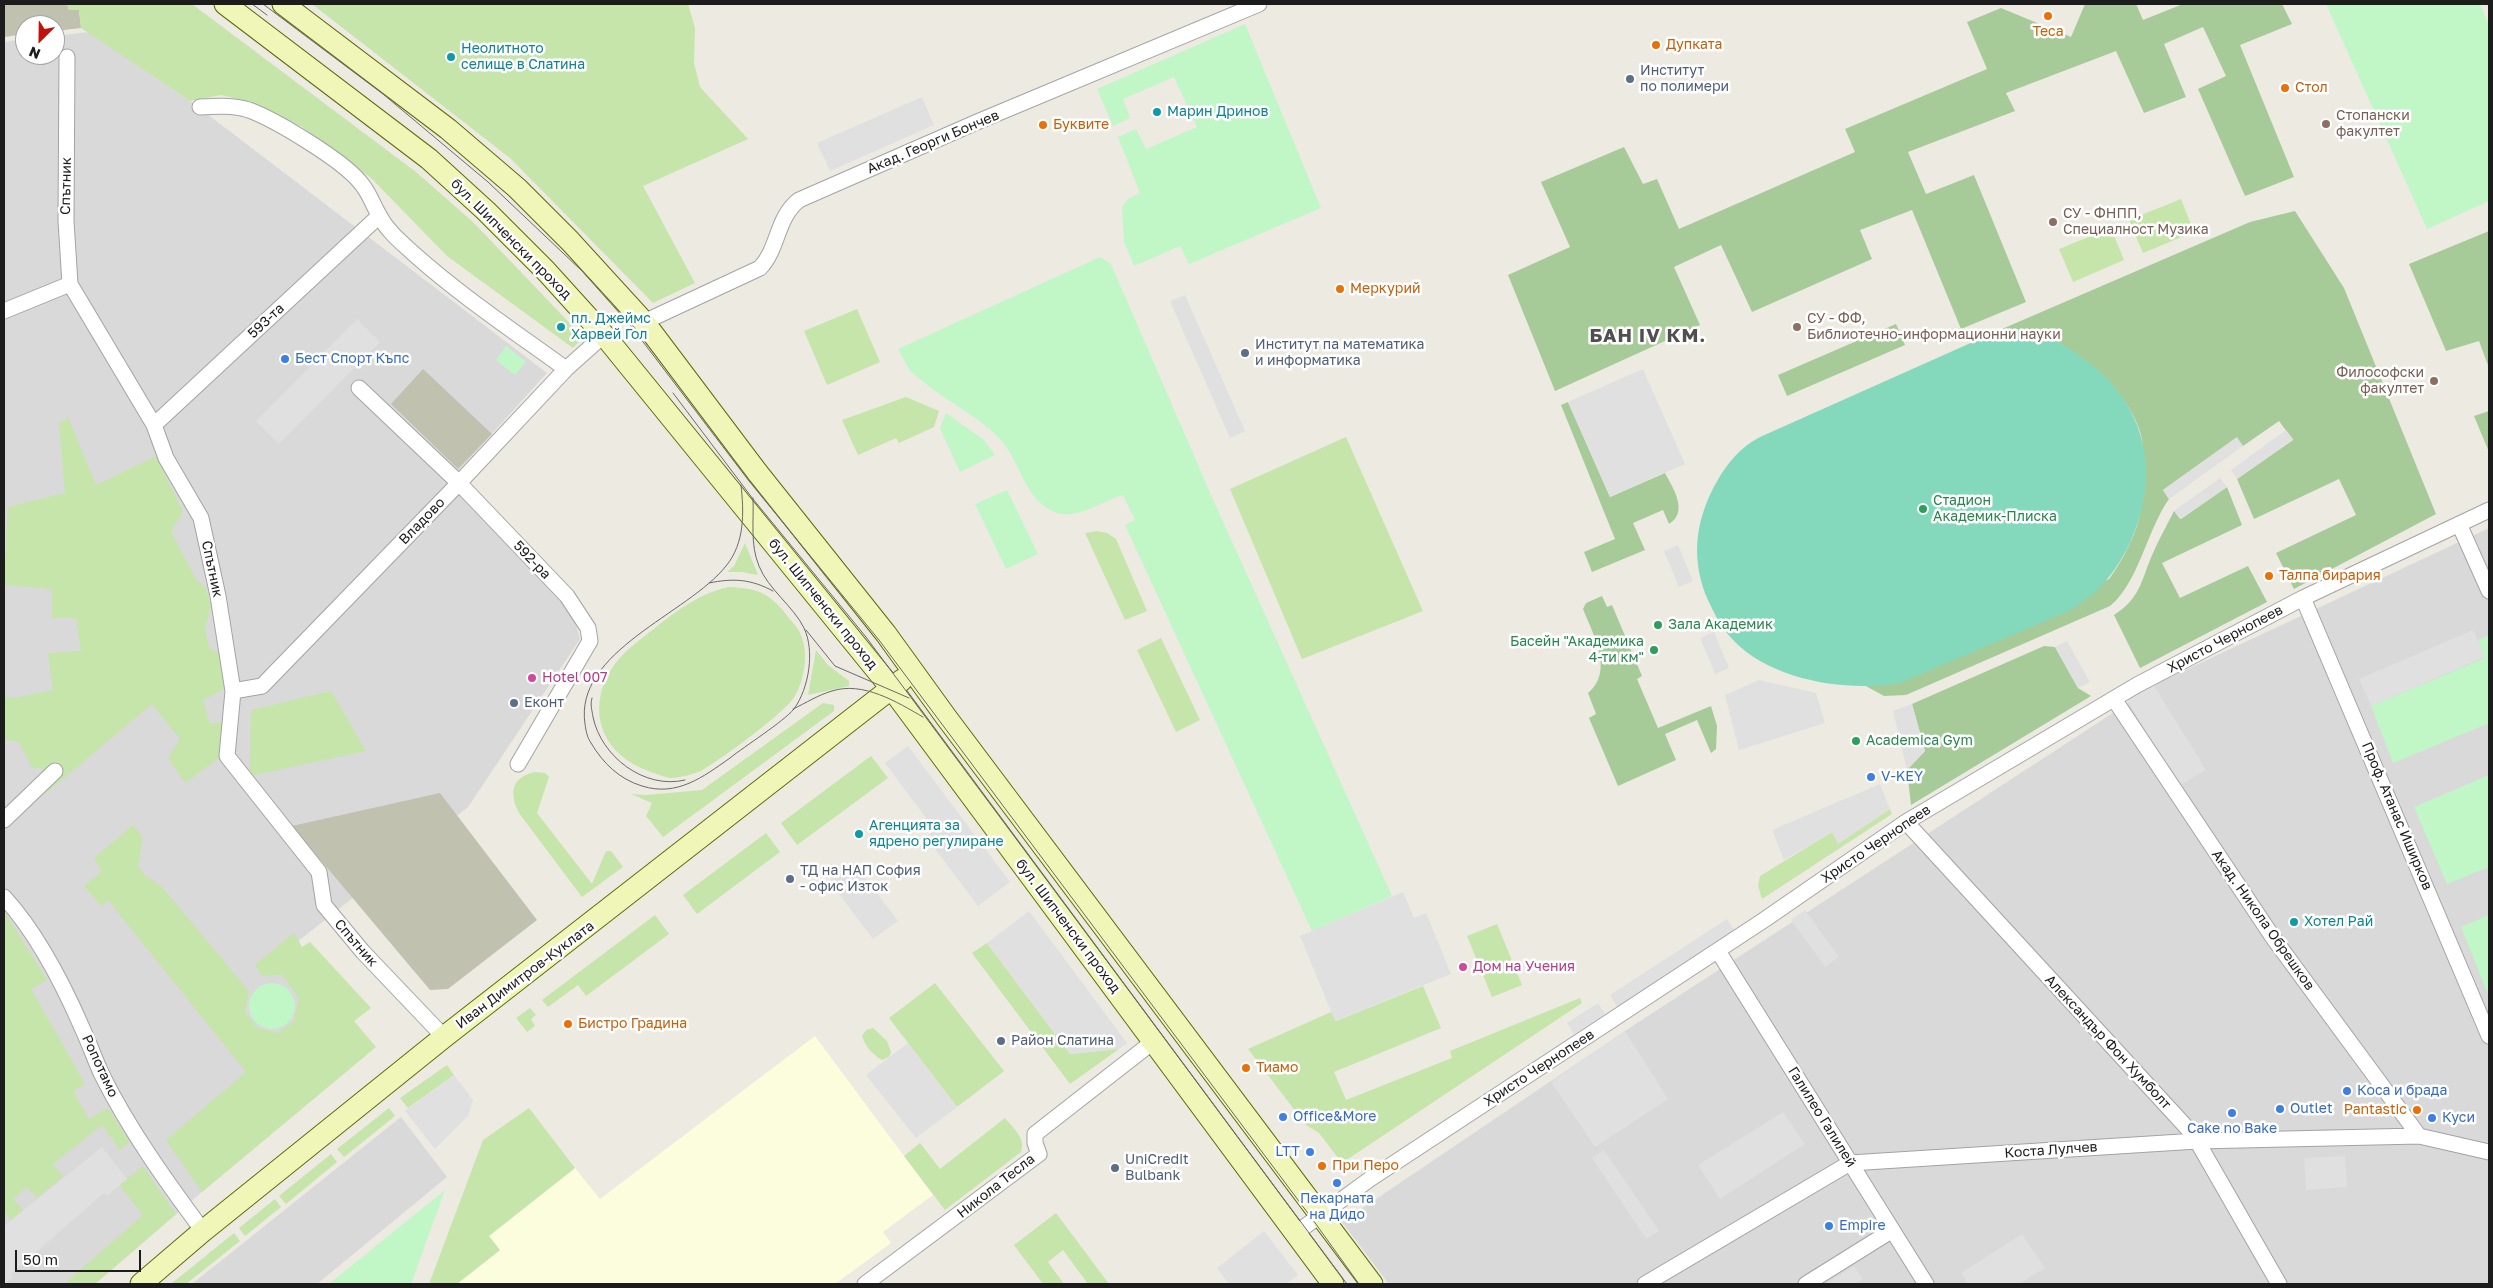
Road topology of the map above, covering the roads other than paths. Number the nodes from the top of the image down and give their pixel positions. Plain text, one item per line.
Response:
1 (225, 4) edge
2 (282, 4) edge
3 (1258, 4) edge
4 (67, 57) dead end
5 (200, 107) dead end
6 (379, 216) junction
7 (70, 284) junction
8 (4, 311) edge
9 (644, 322) junction
10 (604, 335) junction
11 (566, 369) junction
12 (359, 388) dead end
13 (154, 426) junction
14 (459, 483) junction
15 (2489, 510) edge
16 (2459, 524) junction
17 (2489, 591) edge
18 (2303, 598) junction
19 (913, 672) junction
20 (892, 689) junction
21 (233, 691) junction
22 (2114, 699) junction
23 (518, 764) dead end
24 (55, 771) dead end
25 (4, 820) edge
26 (1906, 822) junction
27 (4, 897) edge
28 (1718, 950) junction
29 (444, 1036) junction
30 (2489, 1036) edge
31 (1154, 1041) junction
32 (2419, 1136) junction
33 (2198, 1141) junction
34 (2489, 1149) edge
35 (1850, 1163) junction
36 (1321, 1214) junction
37 (203, 1231) junction
38 (1891, 1231) junction
39 (1296, 1233) junction
40 (141, 1284) edge
41 (865, 1284) edge
42 (1333, 1284) edge
43 (1372, 1284) edge
44 (1645, 1284) edge
45 (1806, 1284) edge
46 (1926, 1284) edge
47 (2279, 1284) edge

1 - 10 main road, бул. Шипченски проход
2 - 9 main road, бул. Шипченски проход
3 - 9 street, Акад. Георги Бончев
4 - 7 street, Спътник
5 - 6 street
6 - 11 street
6 - 13 street, 593-та
7 - 8 street
7 - 13 street, Спътник
9 - 19 main road, бул. Шипченски проход
10 - 11 street, Владово
10 - 20 main road, бул. Шипченски проход
11 - 14 street, Владово
12 - 14 street, 592-ра
13 - 21 street, Спътник
14 - 21 street, Владово
14 - 23 street, 592-ра
15 - 16 street, Христо Чернопеев
16 - 17 street
16 - 18 street, Христо Чернопеев
18 - 22 street, Христо Чернопеев
18 - 30 street, Проф. Атанас Иширков
19 - 20 main road, Иван Димитров-Куклата
19 - 36 main road, бул. Шипченски проход
20 - 29 main road, Иван Димитров-Куклата
20 - 31 main road, бул. Шипченски проход
21 - 29 street, Спътник
22 - 26 street, Христо Чернопеев
22 - 32 street, Акад. Никола Обрешков
24 - 25 street
26 - 28 street, Христо Чернопеев
26 - 33 street, Александър Фон Хумболт
27 - 37 street, Ропотамо
28 - 35 street, Галилео Галилей
28 - 36 street, Христо Чернопеев
29 - 37 main road, Иван Димитров-Куклата
31 - 39 main road, бул. Шипченски проход
31 - 41 street, Никола Тесла
32 - 33 street, Коста Лулчев
32 - 34 street, Коста Лулчев
33 - 35 street, Коста Лулчев
33 - 47 street, Александър Фон Хумболт
35 - 38 street, Галилео Галилей
35 - 44 street, Коста Лулчев
36 - 39 street, Христо Чернопеев
36 - 43 main road, бул. Шипченски проход
37 - 40 main road, Иван Димитров-Куклата
38 - 45 street
38 - 46 street, Галилео Галилей
39 - 42 main road, бул. Шипченски проход

